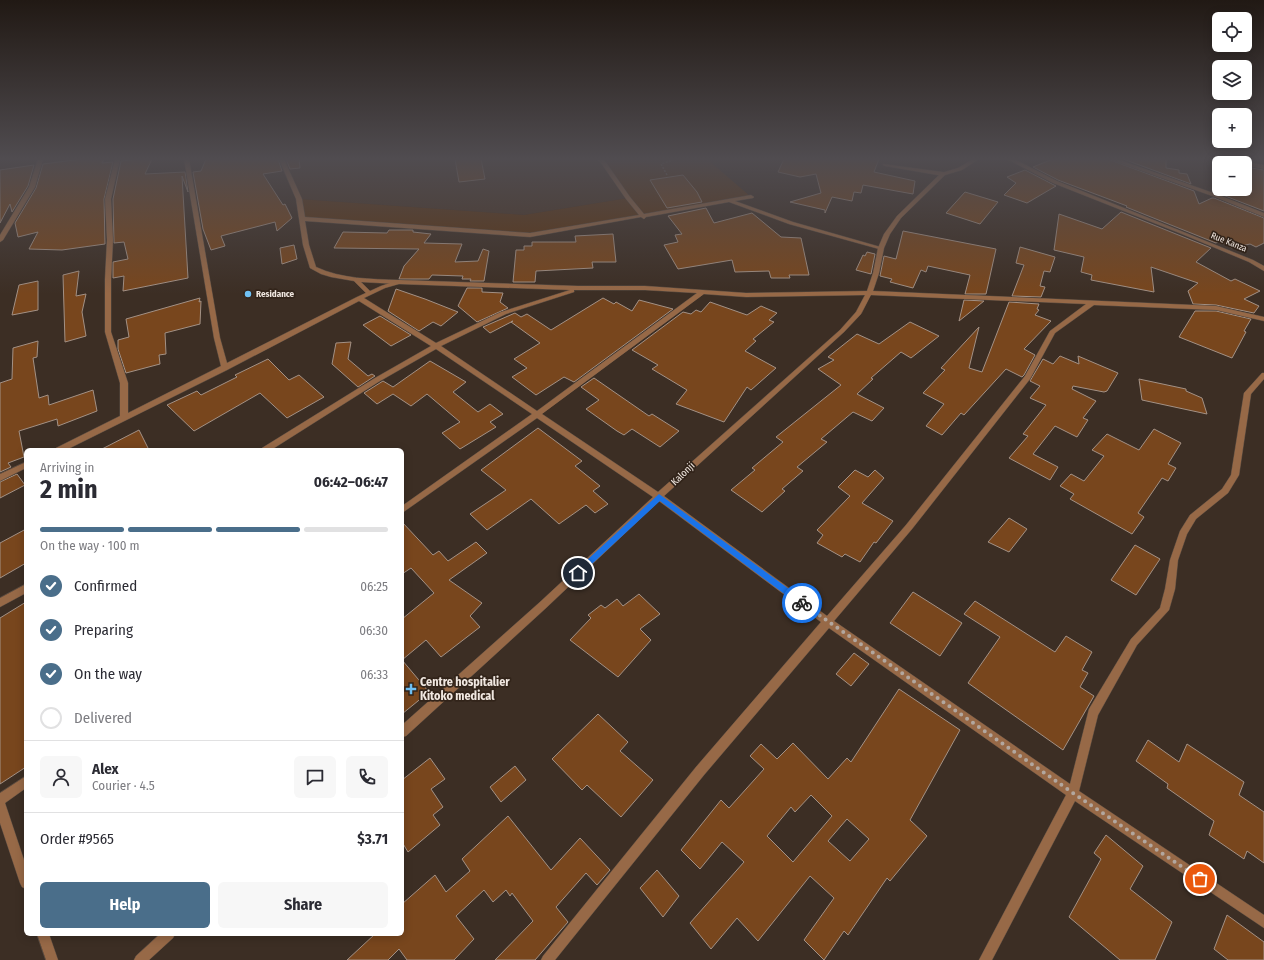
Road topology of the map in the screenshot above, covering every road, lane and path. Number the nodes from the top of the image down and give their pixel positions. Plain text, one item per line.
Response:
1 (22, 204) edge
2 (108, 204) edge
3 (194, 204) edge
4 (300, 204) edge
5 (633, 204) edge
6 (720, 204) edge
7 (735, 204) edge
8 (912, 204) edge
9 (1110, 204) edge
10 (1236, 204) edge
11 (1264, 215) edge
12 (644, 217) junction
13 (303, 219) junction
14 (0, 240) edge
15 (881, 248) junction
16 (1264, 269) edge
17 (355, 279) junction
18 (399, 282) junction
19 (578, 288) junction
20 (369, 293) junction
21 (702, 293) junction
22 (869, 293) junction
23 (359, 298) junction
24 (1092, 303) junction
25 (1264, 319) edge
26 (436, 346) junction
27 (225, 368) junction
28 (1264, 375) edge
29 (536, 415) junction
30 (124, 417) junction
31 (63, 448) edge
32 (268, 448) edge
33 (24, 467) edge
34 (0, 478) edge
35 (659, 497) junction
36 (404, 509) edge
37 (24, 589) edge
38 (0, 603) edge
39 (827, 621) junction
40 (404, 730) edge
41 (24, 782) edge
42 (1073, 793) junction
43 (0, 800) edge
44 (0, 806) edge
45 (24, 877) edge
46 (1264, 922) edge
47 (44, 936) edge
48 (167, 936) edge
49 (52, 960) edge
50 (140, 960) edge
51 (547, 960) edge
52 (984, 960) edge

1 - 14 street
2 - 30 street
3 - 27 street
4 - 13 street
5 - 12 street
6 - 12 street
7 - 15 street
8 - 15 street, Kalonji
9 - 16 street, Rue Kanza
10 - 11 street
12 - 13 street
13 - 17 street
15 - 22 street, Kalonji
17 - 18 street
17 - 20 street
18 - 19 street
18 - 20 street
19 - 21 street
19 - 26 street
20 - 23 street
21 - 22 street
21 - 29 street
22 - 24 street
22 - 35 street, Kalonji
23 - 26 street
23 - 27 street
24 - 25 street
24 - 39 street
26 - 29 street
26 - 32 street
27 - 30 street
28 - 42 street
29 - 35 street
29 - 36 street
30 - 31 street
33 - 34 street
35 - 39 street
35 - 40 street, Kalonji
37 - 38 street
39 - 42 street
39 - 51 street
41 - 43 street
42 - 46 street
42 - 52 street
44 - 45 street
47 - 49 street
48 - 50 street

